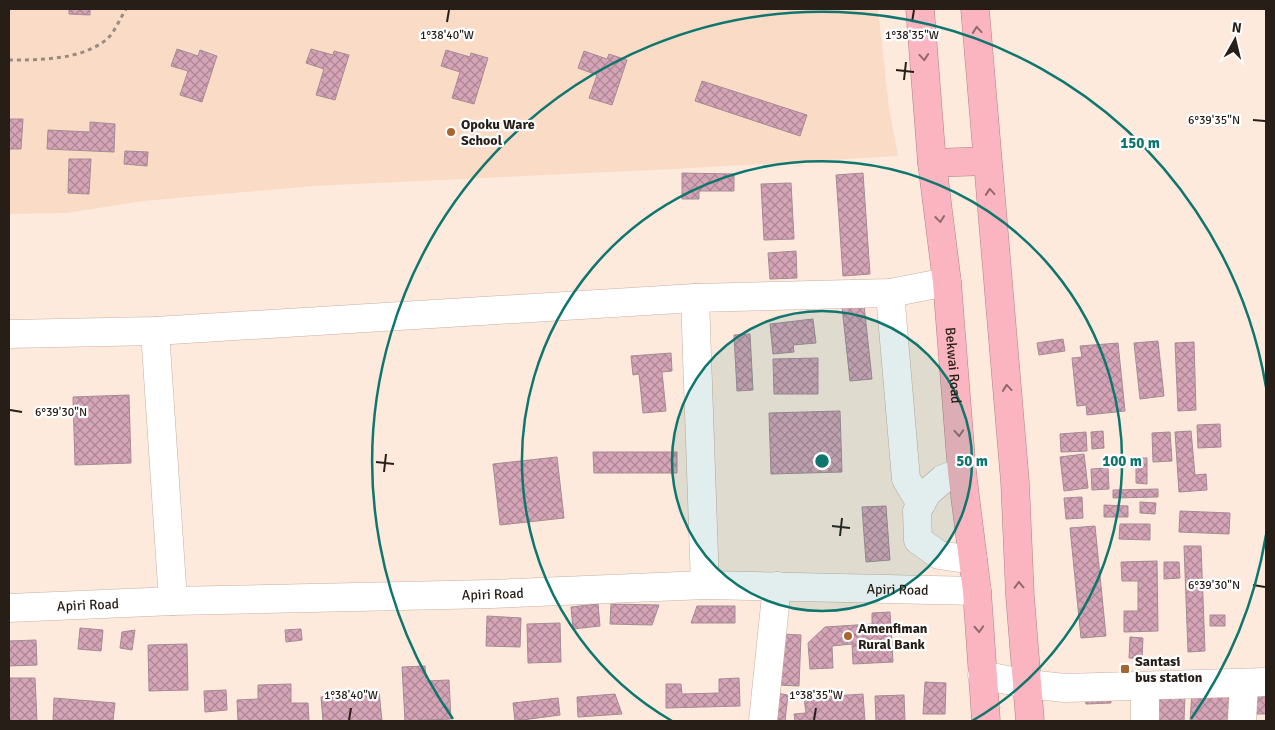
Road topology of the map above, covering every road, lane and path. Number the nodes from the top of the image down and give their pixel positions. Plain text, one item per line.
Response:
1 (126, 9) edge
2 (920, 9) edge
3 (975, 9) edge
4 (9, 60) edge
5 (987, 161) junction
6 (932, 163) junction
7 (948, 282) junction
8 (890, 293) junction
9 (695, 298) junction
10 (155, 331) junction
11 (9, 334) edge
12 (962, 472) junction
13 (921, 504) junction
14 (973, 560) junction
15 (705, 585) junction
16 (777, 586) junction
17 (977, 591) junction
18 (173, 601) junction
19 (9, 608) edge
20 (982, 676) junction
21 (1255, 683) edge
22 (1027, 684) junction
23 (1145, 686) junction
24 (763, 721) edge
25 (986, 721) edge
26 (1030, 721) edge
27 (1145, 721) edge
28 (1242, 721) edge

1 - 4 path
2 -> 6 highway, Bekwai Road
5 -> 3 highway
5 - 6 highway
22 -> 5 highway
6 -> 7 highway, Bekwai Road
7 - 8 street
7 -> 12 highway, Bekwai Road
8 - 9 street
8 - 13 street
9 - 10 street
9 - 15 street
10 - 11 street
10 - 18 street
12 - 13 street
12 - 14 highway, Bekwai Road
13 - 14 street
14 - 17 highway, Bekwai Road
15 - 16 street, Apiri Road
15 - 18 street, Apiri Road
16 - 17 street, Apiri Road
16 - 24 street
17 -> 20 highway, Bekwai Road
18 - 19 street, Apiri Road
20 - 22 street
20 - 25 highway, Bekwai Road
21 - 23 street
21 - 28 street
22 - 23 street
22 - 26 highway
23 - 27 street

